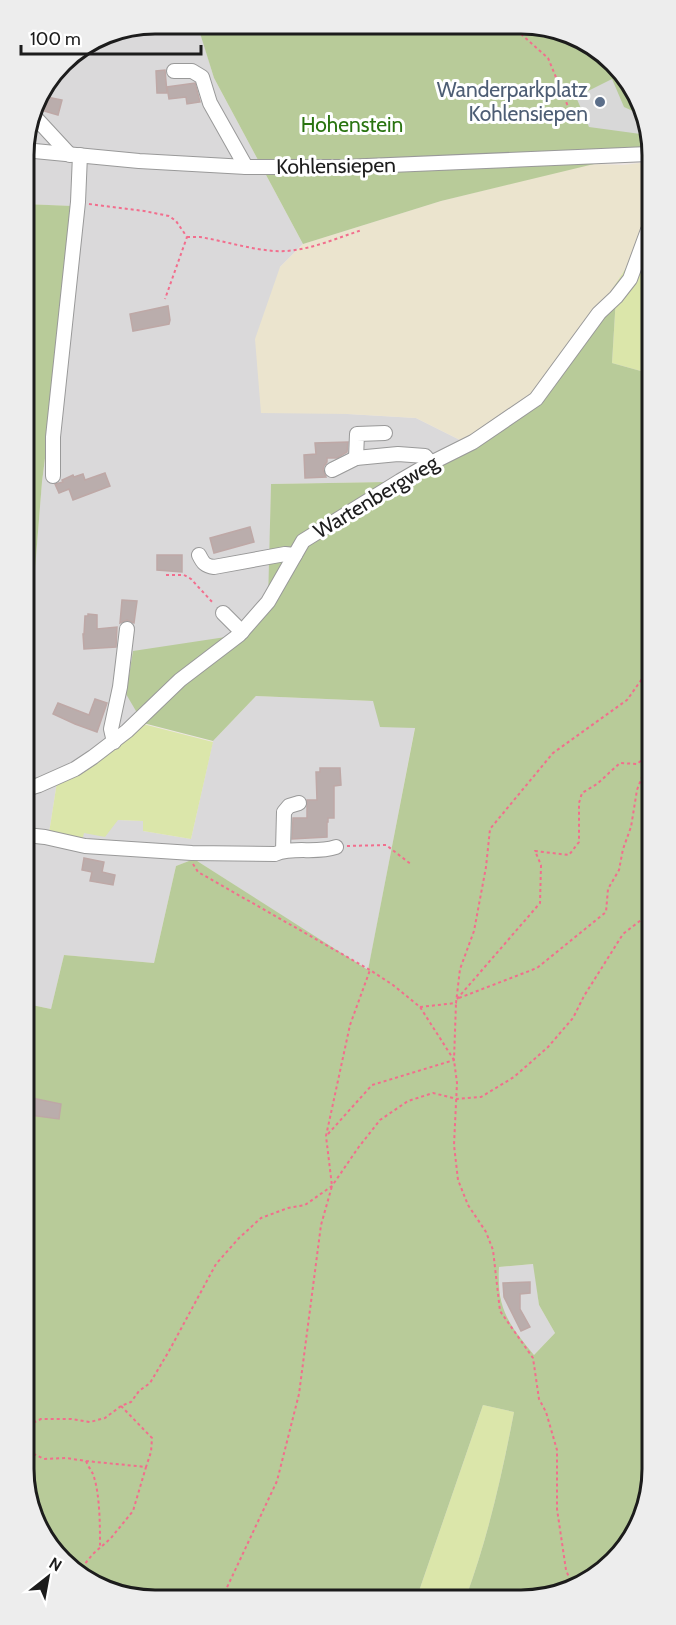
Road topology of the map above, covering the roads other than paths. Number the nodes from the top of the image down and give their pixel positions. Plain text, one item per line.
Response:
1 (174, 71) dead end
2 (40, 122) edge
3 (35, 151) edge
4 (642, 154) edge
5 (75, 155) junction
6 (246, 167) junction
7 (642, 247) edge
8 (385, 433) dead end
9 (356, 458) junction
10 (431, 463) junction
11 (332, 470) dead end
12 (52, 476) dead end
13 (199, 555) dead end
14 (295, 555) junction
15 (219, 608) road end
16 (127, 629) dead end
17 (242, 632) junction
18 (114, 742) junction
19 (35, 786) edge
20 (299, 803) dead end
21 (34, 836) edge
22 (336, 847) road end
23 (282, 851) junction

1 - 6 street
2 - 5 street
3 - 5 street, Kohlensiepen
4 - 6 street, Kohlensiepen
5 - 6 street, Kohlensiepen
5 - 12 street
7 - 10 street, Wartenbergweg
8 - 9 street
9 - 10 street
9 - 11 street
10 - 14 street, Wartenbergweg
13 - 14 street
14 - 17 street, Wartenbergweg
15 - 17 street
16 - 18 street
17 - 18 street, Wartenbergweg
18 - 19 street, Wartenbergweg
20 - 23 street
21 - 23 street
22 - 23 street

